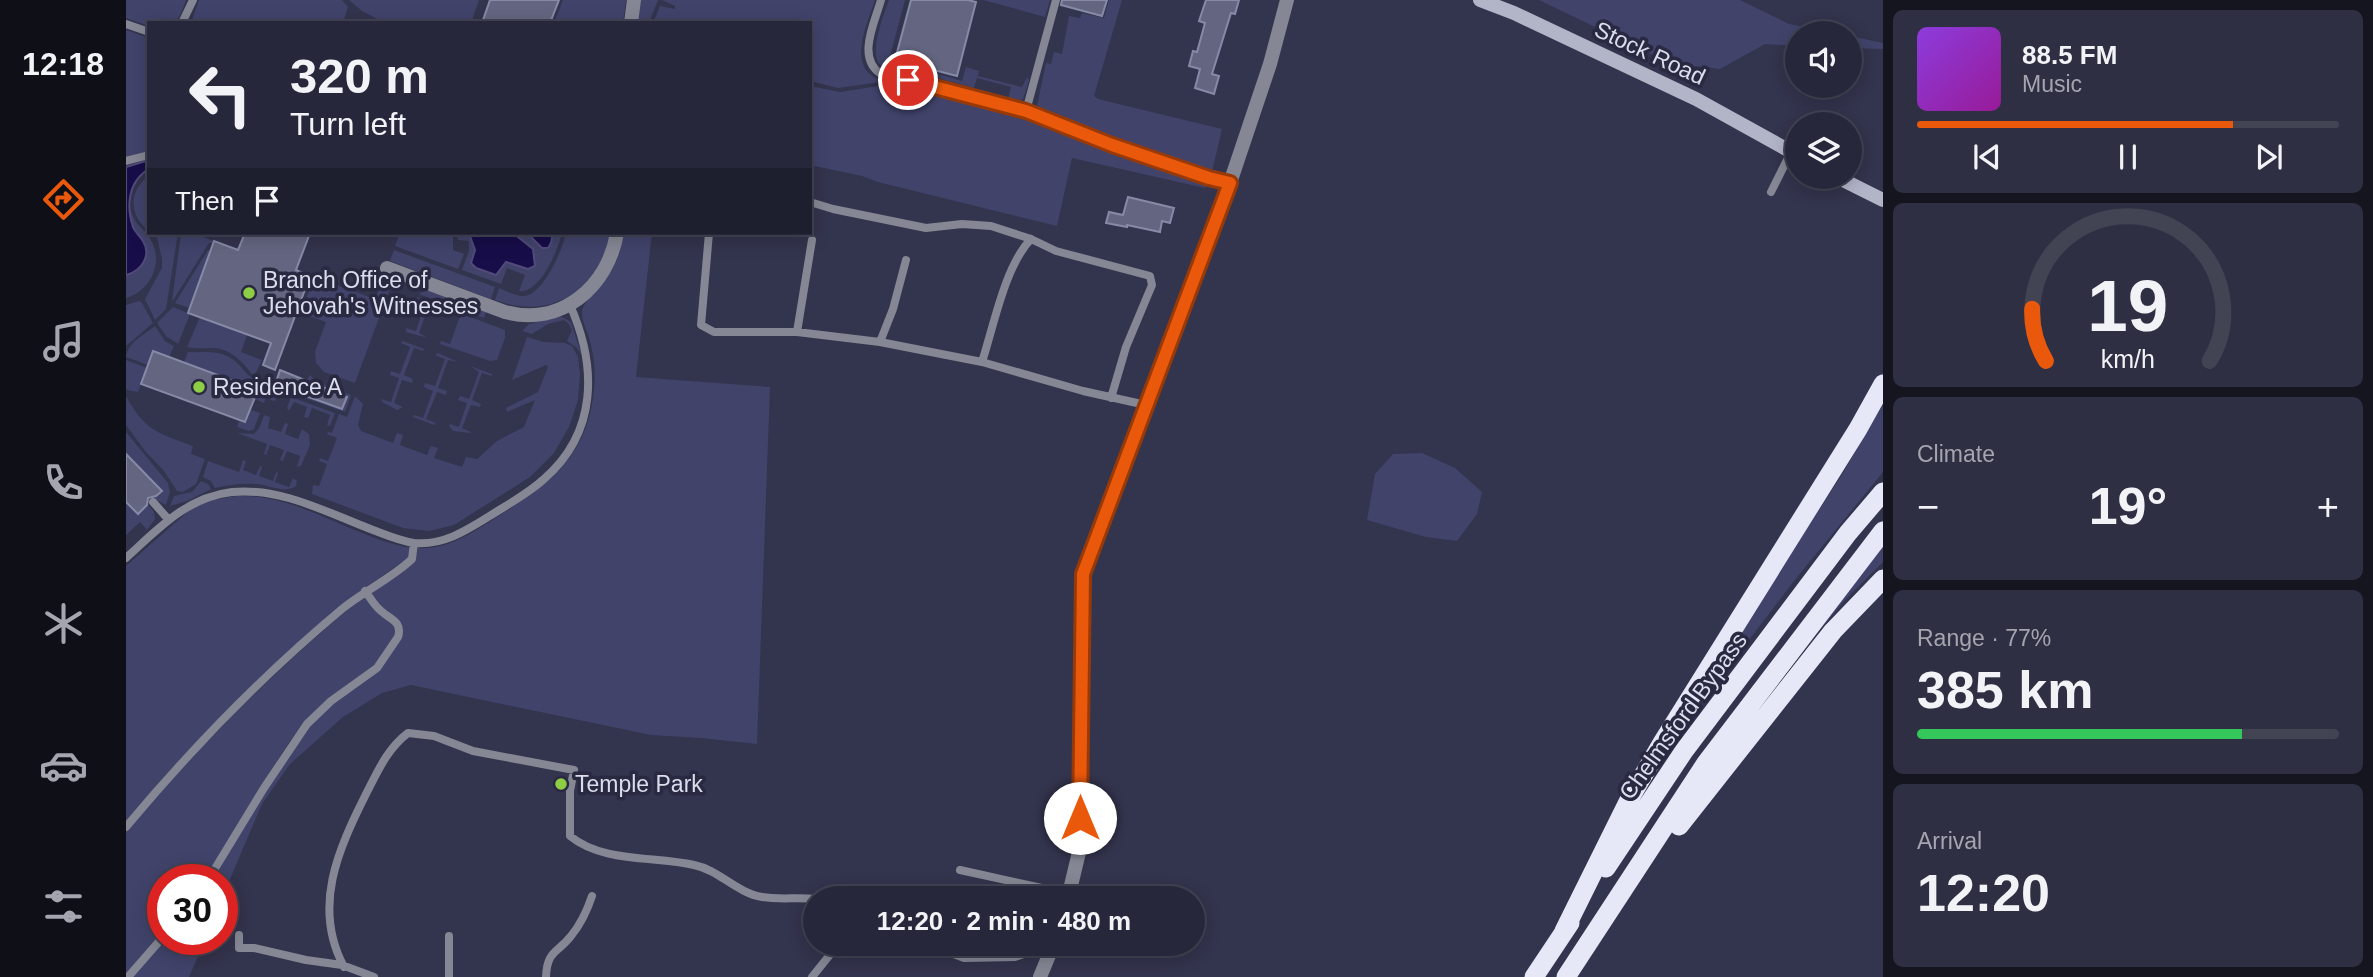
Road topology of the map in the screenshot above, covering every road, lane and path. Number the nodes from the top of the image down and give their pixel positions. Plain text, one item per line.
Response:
1 (193, 0) edge
2 (634, 0) edge
3 (881, 0) edge
4 (1056, 0) edge
5 (1287, 0) edge
6 (1480, 0) edge
7 (183, 21) edge
8 (631, 21) edge
9 (126, 24) edge
10 (147, 31) edge
11 (1026, 111) junction
12 (1785, 149) edge
13 (147, 156) edge
14 (126, 161) edge
15 (1785, 169) edge
16 (1230, 183) junction
17 (1860, 189) edge
18 (1771, 192) dead end
19 (1882, 201) edge
20 (812, 203) edge
21 (617, 235) edge
22 (709, 235) edge
23 (1031, 239) junction
24 (812, 240) dead end
25 (906, 260) dead end
26 (387, 268) dead end
27 (570, 305) junction
28 (797, 332) junction
29 (880, 342) junction
30 (982, 362) junction
31 (1883, 384) edge
32 (1111, 398) junction
33 (1146, 405) junction
34 (1883, 492) edge
35 (153, 502) dead end
36 (168, 519) junction
37 (1883, 531) edge
38 (414, 543) junction
39 (126, 558) edge
40 (1883, 579) edge
41 (365, 591) junction
42 (126, 827) edge
43 (218, 864) edge
44 (960, 870) dead end
45 (1026, 886) edge
46 (1070, 886) edge
47 (592, 896) dead end
48 (803, 899) edge
49 (1564, 932) junction
50 (239, 935) dead end
51 (449, 936) dead end
52 (1586, 947) junction
53 (147, 955) edge
54 (829, 956) edge
55 (959, 956) edge
56 (1018, 956) edge
57 (1049, 956) edge
58 (344, 967) junction
59 (128, 977) edge
60 (374, 977) edge
61 (449, 977) edge
62 (546, 977) edge
63 (812, 977) edge
64 (1040, 977) edge
65 (1534, 977) edge
66 (1566, 977) edge

1 - 7 lane
2 - 8 street
3 - 11 lane
4 - 11 lane
5 - 16 street
6 - 12 main road, Stock Road
9 - 10 lane
11 - 16 lane
13 - 14 lane
15 - 18 lane
16 - 33 street
17 - 19 main road
20 - 23 lane
21 - 27 street
22 - 28 lane
23 - 30 lane
23 - 32 lane
24 - 28 lane
25 - 29 lane
26 - 27 street
27 - 38 lane
28 - 29 lane
29 - 30 lane
30 - 32 lane
31 - 49 highway
32 - 33 lane
33 - 46 street
34 - 49 highway, Chelmsford Bypass
35 - 36 lane
36 - 38 lane
36 - 39 lane
37 - 52 highway, Chelmsford Bypass
38 - 41 lane
40 - 52 highway
41 - 42 lane
41 - 43 lane
44 - 45 lane
47 - 62 lane
48 - 58 lane
49 - 65 highway, Chelmsford Bypass
50 - 58 lane
51 - 61 lane
52 - 66 highway, Chelmsford Bypass
53 - 59 lane
54 - 63 lane
55 - 56 lane
57 - 64 street
58 - 60 lane

